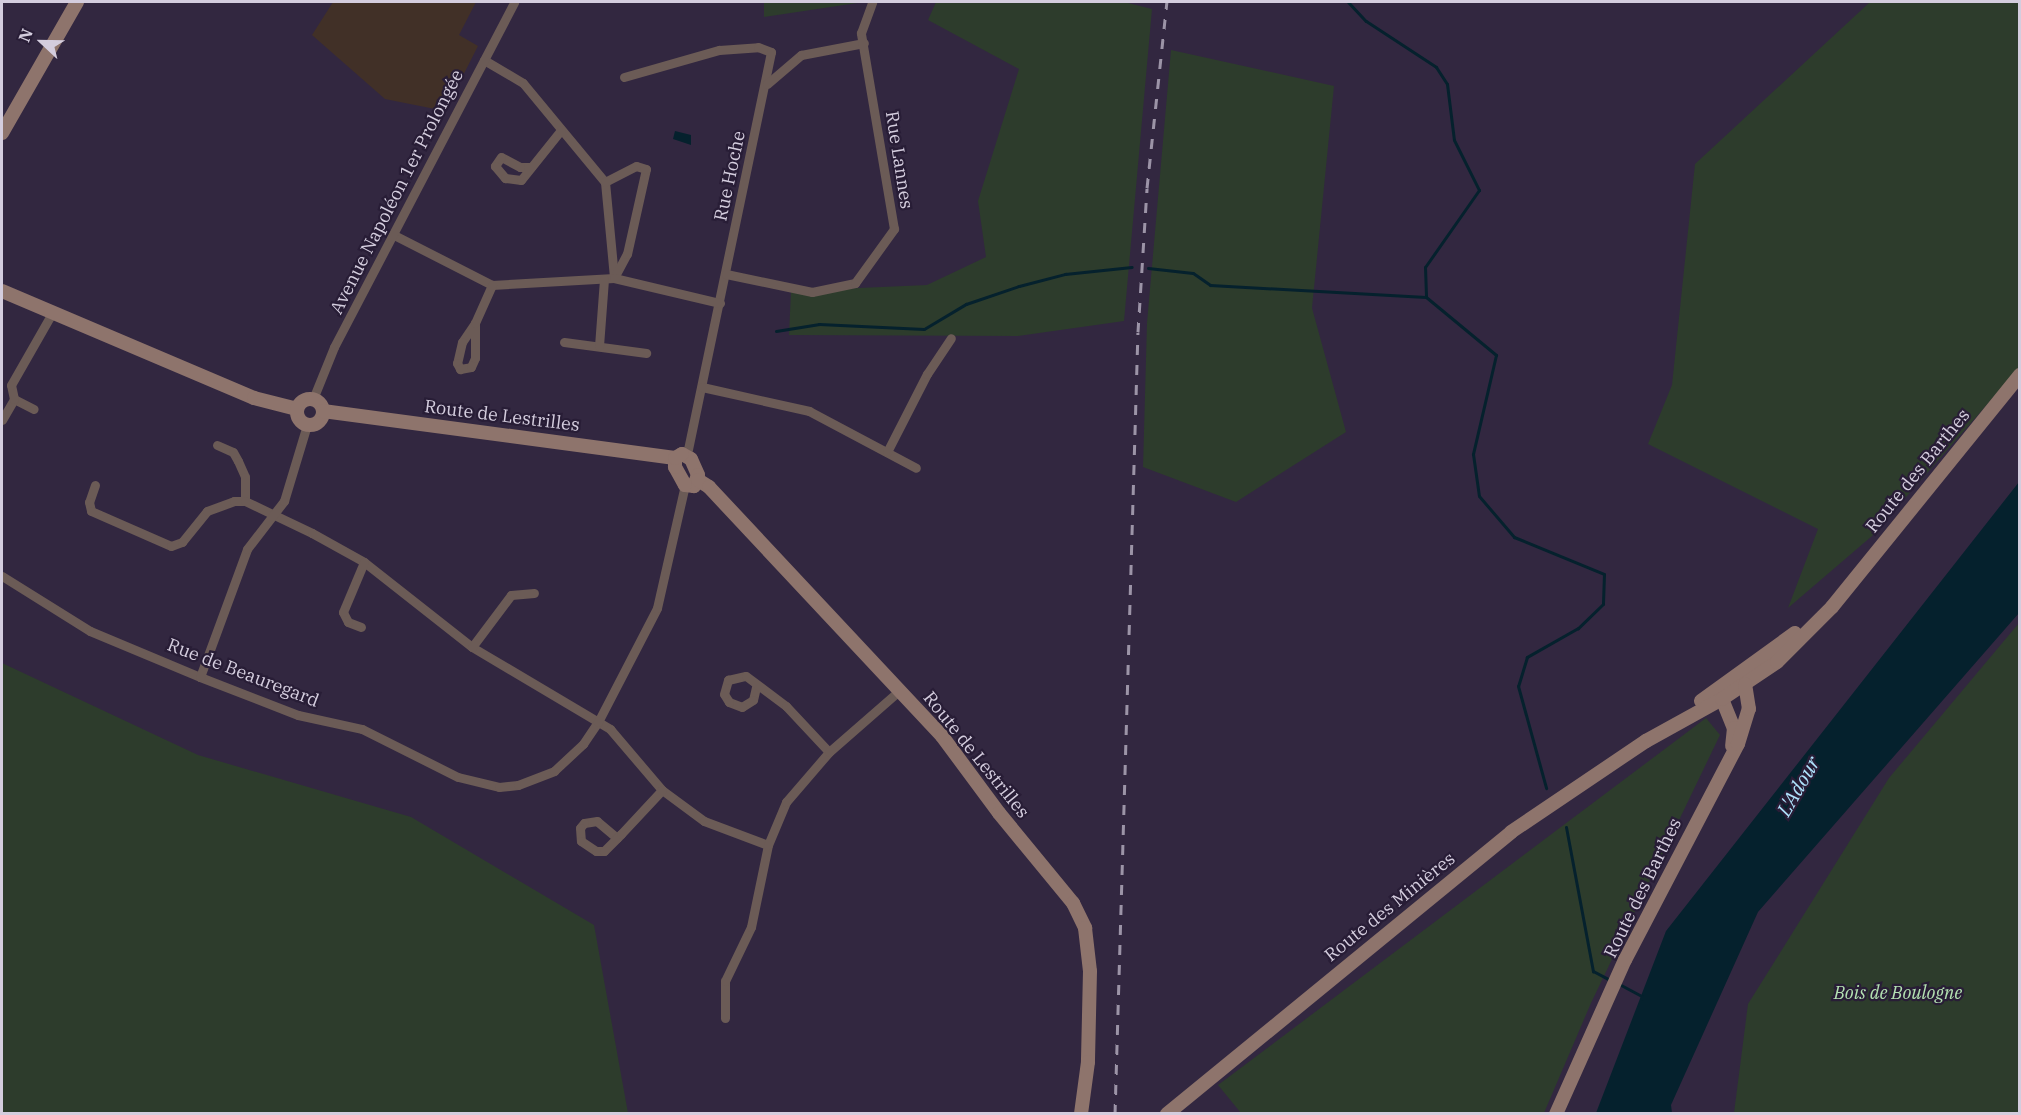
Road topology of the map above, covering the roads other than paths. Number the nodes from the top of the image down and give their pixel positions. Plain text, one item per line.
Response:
1 (514, 2) edge
2 (872, 2) edge
3 (75, 3) edge
4 (864, 43) junction
5 (484, 60) junction
6 (624, 76) dead end
7 (767, 84) junction
8 (561, 130) junction
9 (2, 133) edge
10 (531, 167) dead end
11 (605, 182) junction
12 (394, 235) junction
13 (726, 274) junction
14 (609, 278) junction
15 (492, 285) junction
16 (2, 291) edge
17 (720, 303) junction
18 (52, 313) junction
19 (475, 323) dead end
20 (951, 338) dead end
21 (564, 342) dead end
22 (599, 345) junction
23 (646, 353) dead end
24 (2019, 375) edge
25 (702, 387) junction
26 (14, 399) junction
27 (313, 399) junction
28 (34, 409) dead end
29 (297, 409) junction
30 (323, 411) junction
31 (2, 420) edge
32 (307, 425) junction
33 (218, 444) dead end
34 (887, 452) junction
35 (681, 456) junction
36 (916, 468) dead end
37 (692, 482) junction
38 (95, 485) dead end
39 (245, 501) junction
40 (276, 514) junction
41 (364, 562) junction
42 (2, 576) edge
43 (1843, 590) junction
44 (534, 593) dead end
45 (361, 627) dead end
46 (472, 647) junction
47 (200, 676) junction
48 (1741, 681) junction
49 (756, 687) dead end
50 (900, 690) junction
51 (1722, 699) junction
52 (598, 722) junction
53 (1646, 741) junction
54 (829, 752) junction
55 (1731, 754) junction
56 (662, 790) junction
57 (617, 838) dead end
58 (768, 845) junction
59 (725, 1018) dead end
60 (1081, 1113) edge
61 (1167, 1113) edge
62 (1556, 1113) edge

1 - 5 street, Avenue Napoléon 1er Prolongée
2 - 4 street, Rue Lannes
3 - 9 street
4 - 7 street
4 - 13 street, Rue Lannes
5 - 8 street
5 - 12 street, Avenue Napoléon 1er Prolongée
6 - 7 street, Rue Hoche
7 - 13 street, Rue Hoche
8 - 10 street
8 - 11 street
11 - 14 street
11 - 14 street
12 - 15 street
12 - 27 street, Avenue Napoléon 1er Prolongée
13 - 17 street, Rue Hoche
14 - 15 street
14 - 17 street
14 - 22 street
15 - 19 street
16 - 18 street
17 - 25 street, Rue Hoche
18 - 26 street
18 - 29 street
20 - 34 street
21 - 22 street
22 - 23 street
24 - 43 street, Route des Barthes
25 - 34 street
25 - 35 street, Rue Hoche
26 - 28 street
26 - 31 street
27 - 29 street
27 - 30 street
29 - 32 street
30 - 32 street
30 - 35 street, Route de Lestrilles
32 - 40 street
33 - 39 street
34 - 36 street
35 - 37 street
37 - 50 street, Route de Lestrilles
37 - 52 street, Rue de Beauregard
38 - 39 street
39 - 40 street
40 - 41 street
40 - 47 street
41 - 45 street
41 - 46 street
42 - 47 street, Rue de Beauregard
43 - 48 street, Route des Barthes
43 - 48 street, Route des Barthes
44 - 46 street
46 - 52 street
47 - 52 street, Rue de Beauregard
48 - 51 street, Route des Minières
48 - 53 street, Route des Minières
48 - 55 street, Route des Barthes
49 - 54 street
50 - 54 street
50 - 60 street, Route de Lestrilles
51 - 53 street, Route des Minières
51 - 55 street, Route des Barthes
52 - 56 street
53 - 61 street, Route des Minières
54 - 58 street
55 - 62 street, Route des Barthes
56 - 57 street
56 - 58 street
58 - 59 street

